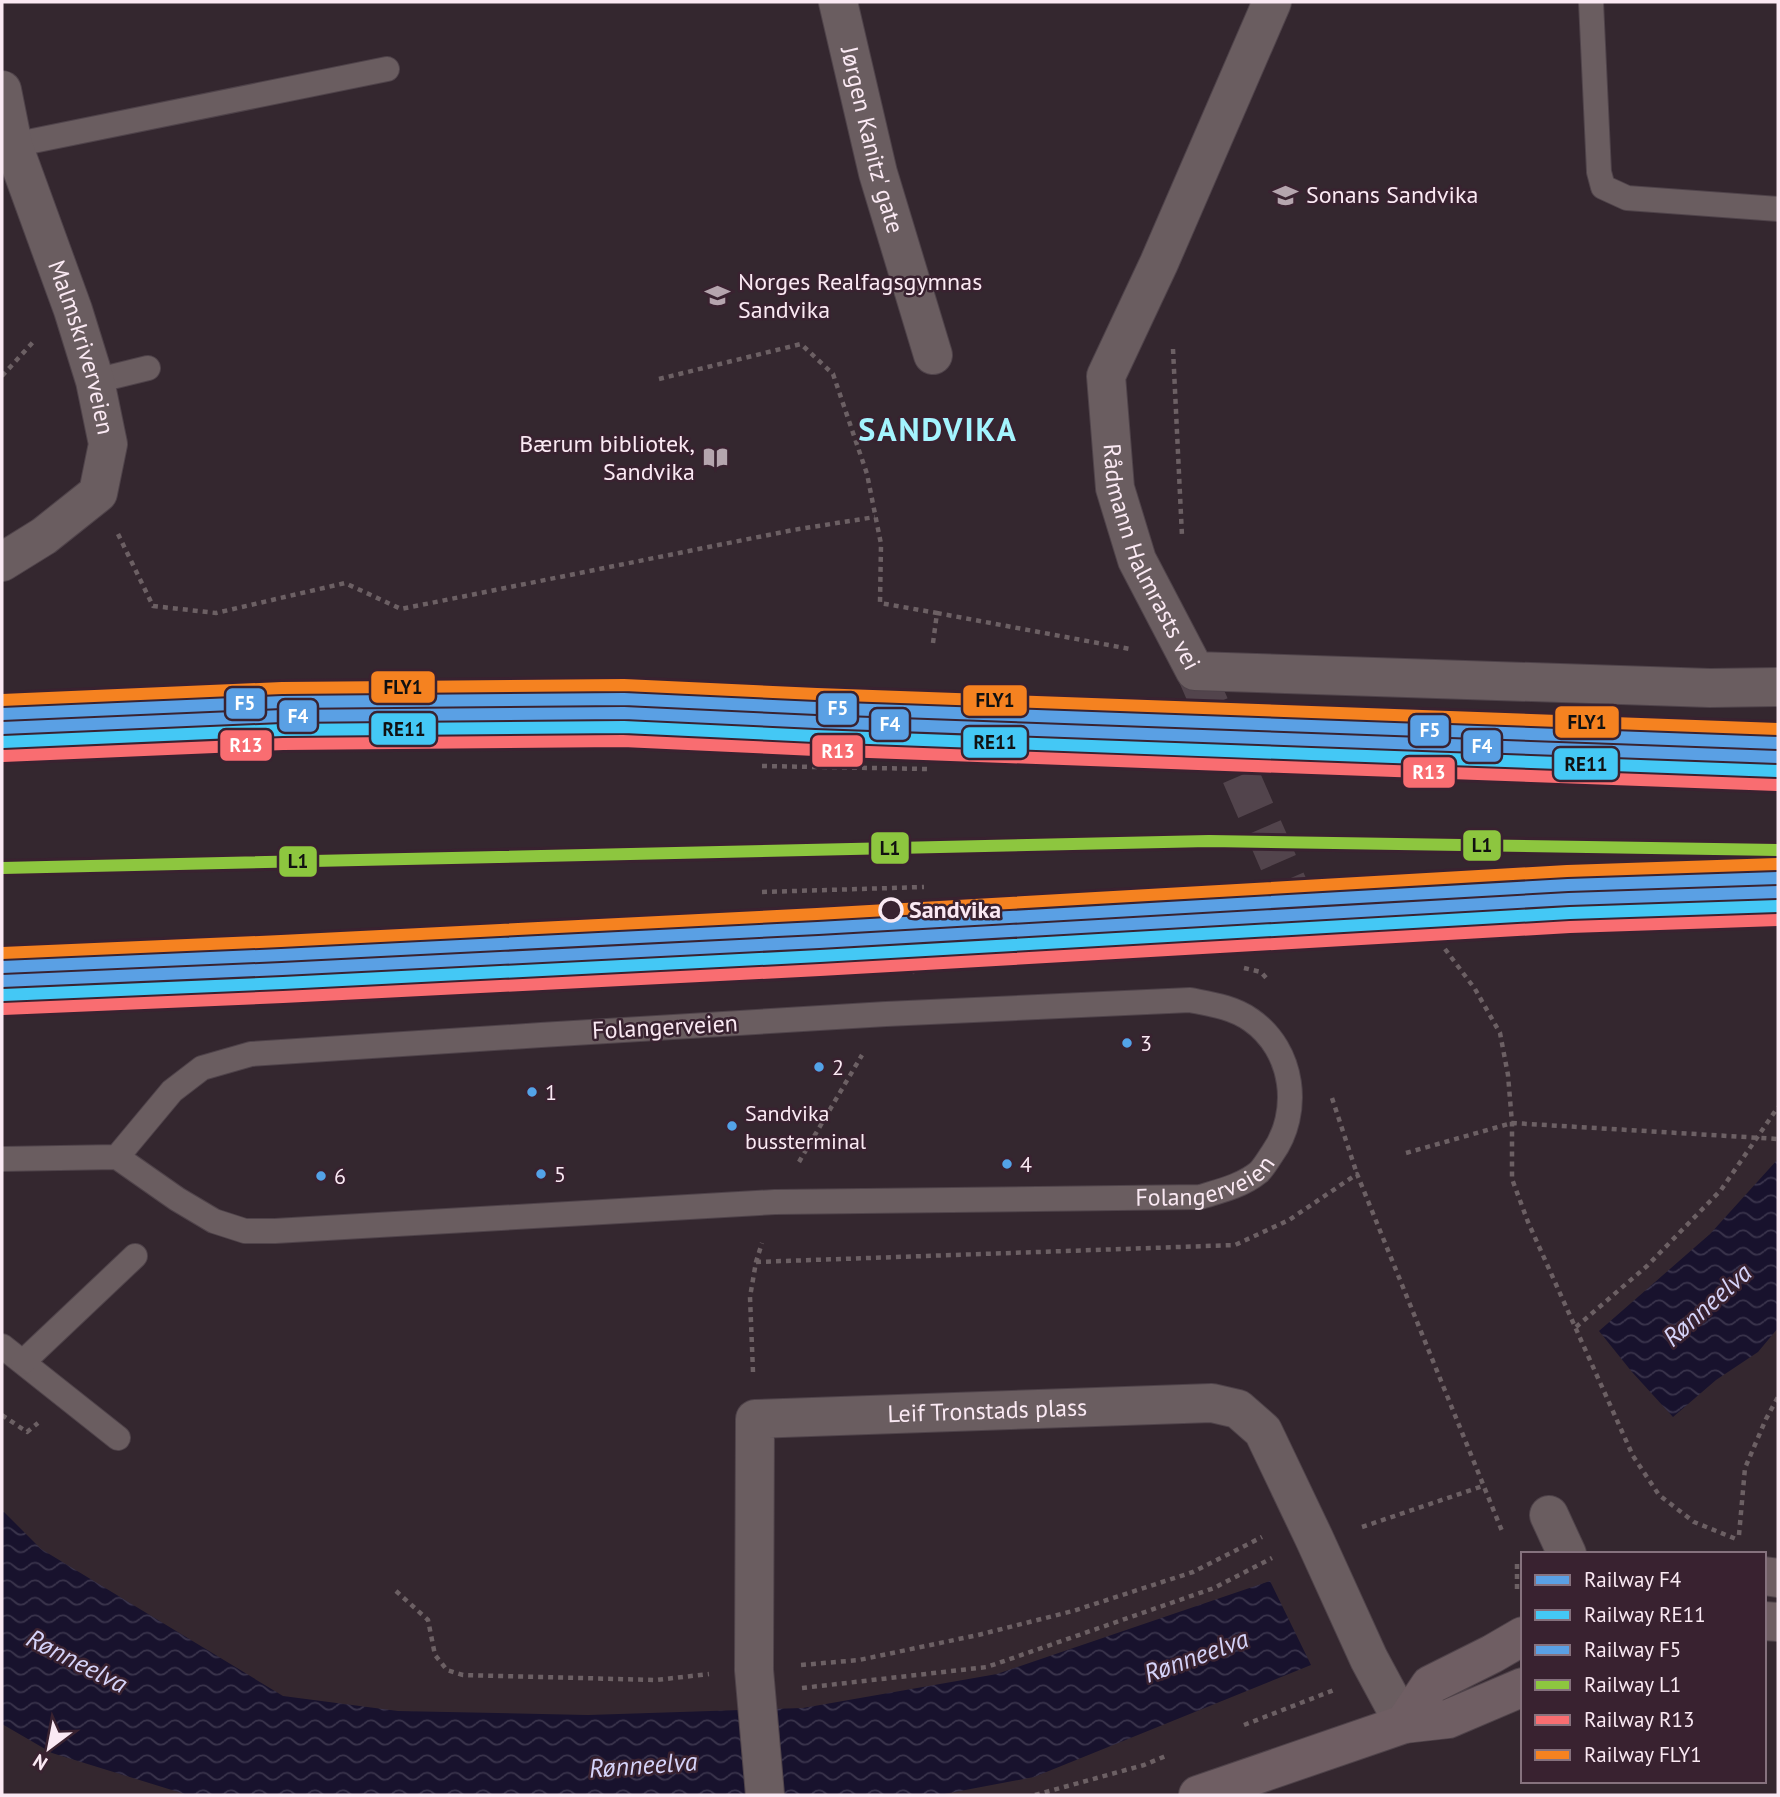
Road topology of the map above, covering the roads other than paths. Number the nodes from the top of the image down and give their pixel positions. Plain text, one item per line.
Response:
1 (838, 2) edge
2 (1272, 2) edge
3 (1591, 2) edge
4 (387, 69) dead end
5 (2, 90) edge
6 (13, 145) junction
7 (1778, 209) edge
8 (933, 355) dead end
9 (148, 368) dead end
10 (95, 381) junction
11 (2, 562) edge
12 (1778, 687) edge
13 (117, 1157) junction
14 (2, 1159) edge
15 (135, 1256) dead end
16 (2, 1346) edge
17 (23, 1363) junction
18 (118, 1437) dead end
19 (1549, 1515) dead end
20 (1566, 1552) edge
21 (1521, 1637) edge
22 (1521, 1688) edge
23 (1404, 1724) junction
24 (765, 1795) edge
25 (1198, 1795) edge

1 - 8 street, Jørgen Kanitz' gate
2 - 12 street, Rådmann Halmrasts vei
3 - 7 lane
4 - 6 lane
5 - 6 street, Malmskriverveien
6 - 10 street, Malmskriverveien
9 - 10 lane
10 - 11 street, Malmskriverveien
13 - 13 lane, Folangerveien
13 - 14 lane
15 - 17 lane
16 - 17 lane
17 - 18 lane
19 - 20 street
21 - 23 main road
22 - 23 main road
23 - 24 street, Leif Tronstads plass
23 - 25 main road

